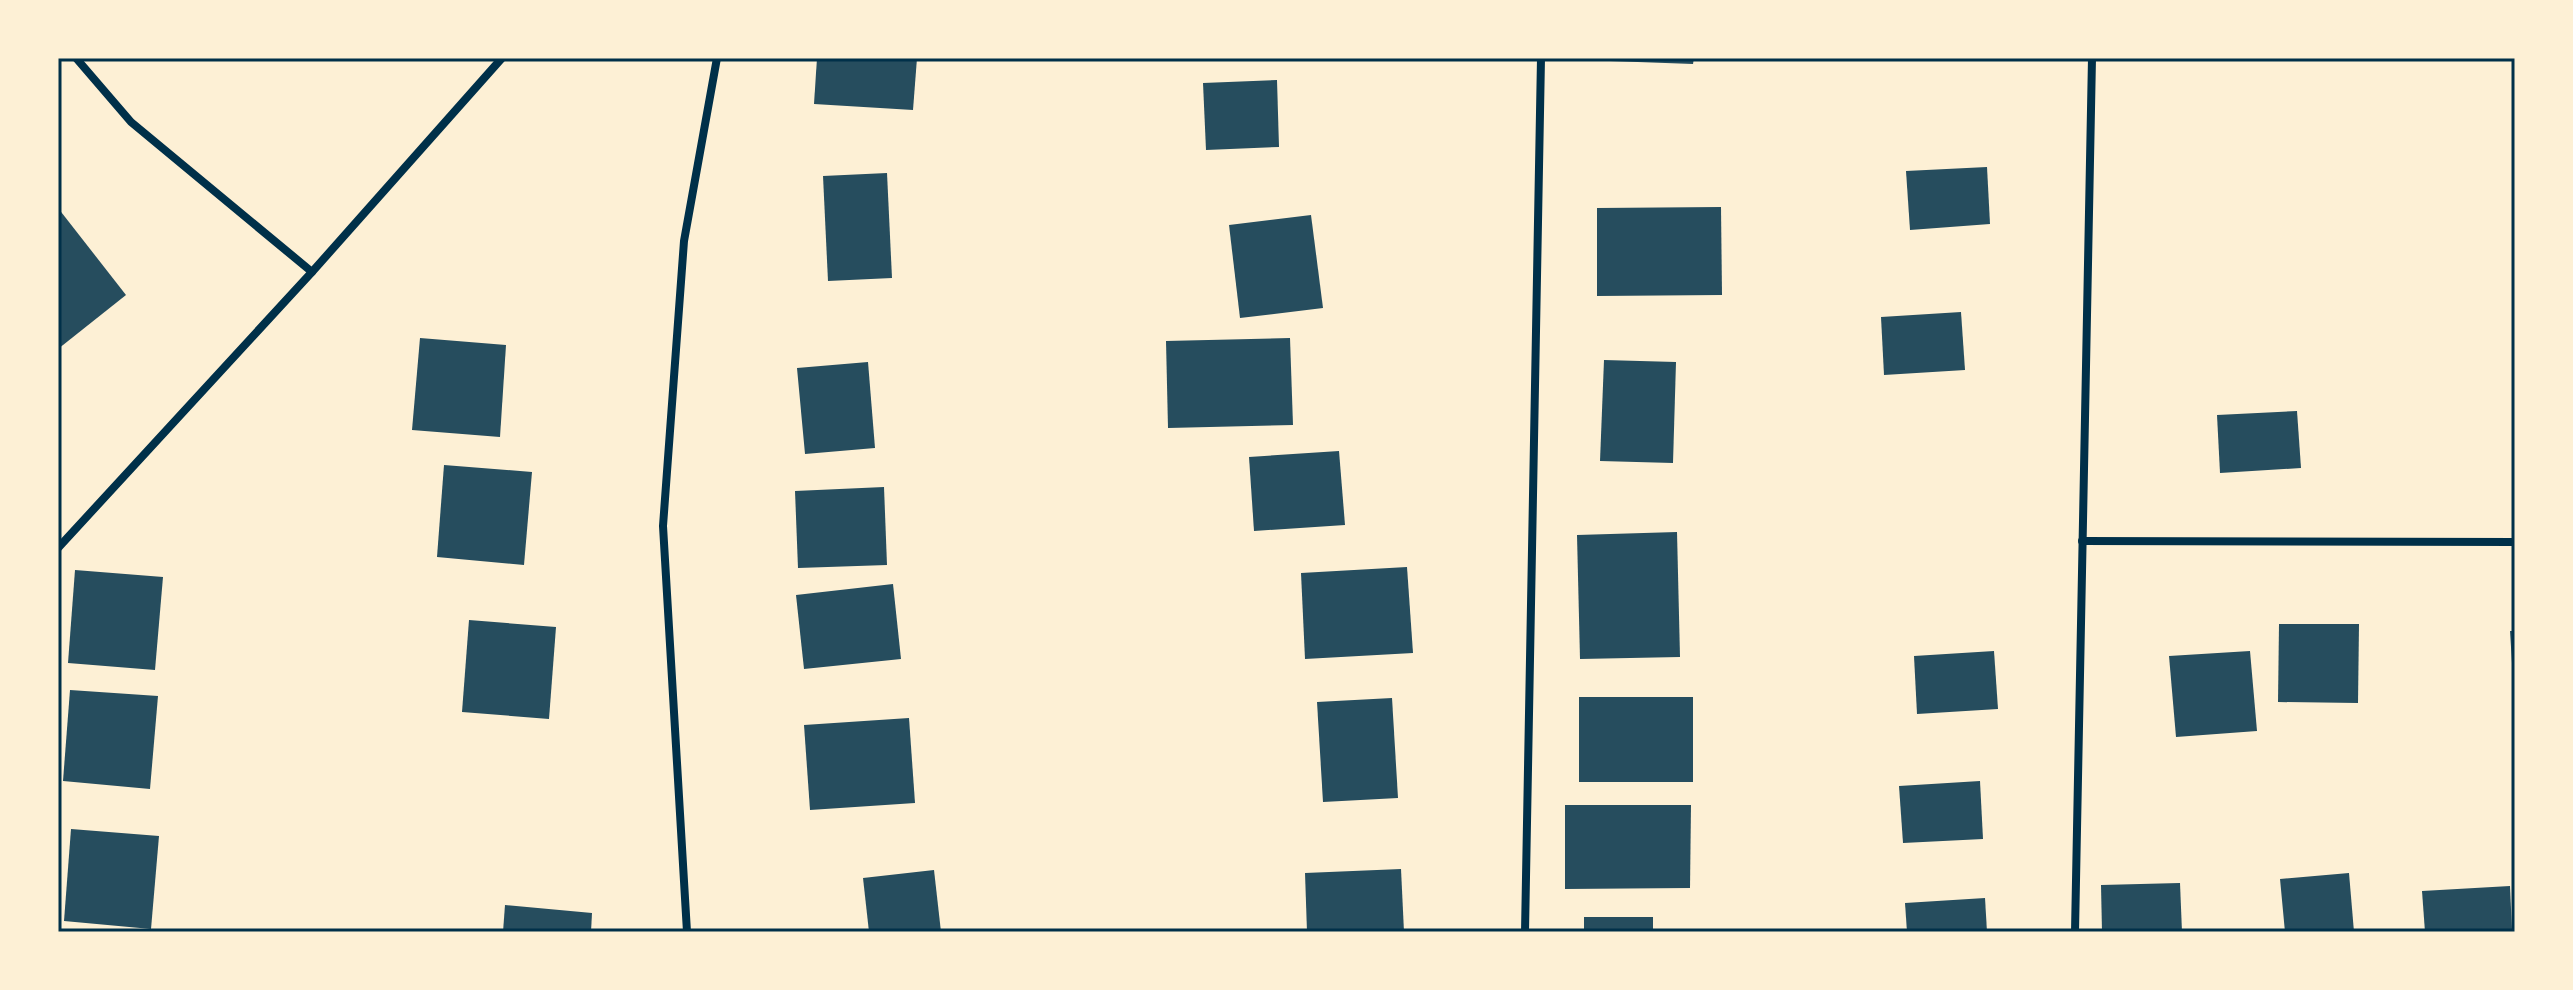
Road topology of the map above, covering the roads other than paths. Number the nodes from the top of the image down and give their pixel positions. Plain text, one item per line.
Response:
1 (76, 58) edge
2 (502, 58) edge
3 (717, 58) edge
4 (1541, 58) edge
5 (2092, 58) edge
6 (312, 272) junction
7 (2082, 541) junction
8 (2515, 542) edge
9 (58, 548) edge
10 (687, 932) edge
11 (1525, 932) edge
12 (2075, 932) edge

1 - 6 street
2 - 6 street
3 - 10 street
4 - 11 street
5 - 7 street
6 - 9 street
7 - 8 street
7 - 12 street

